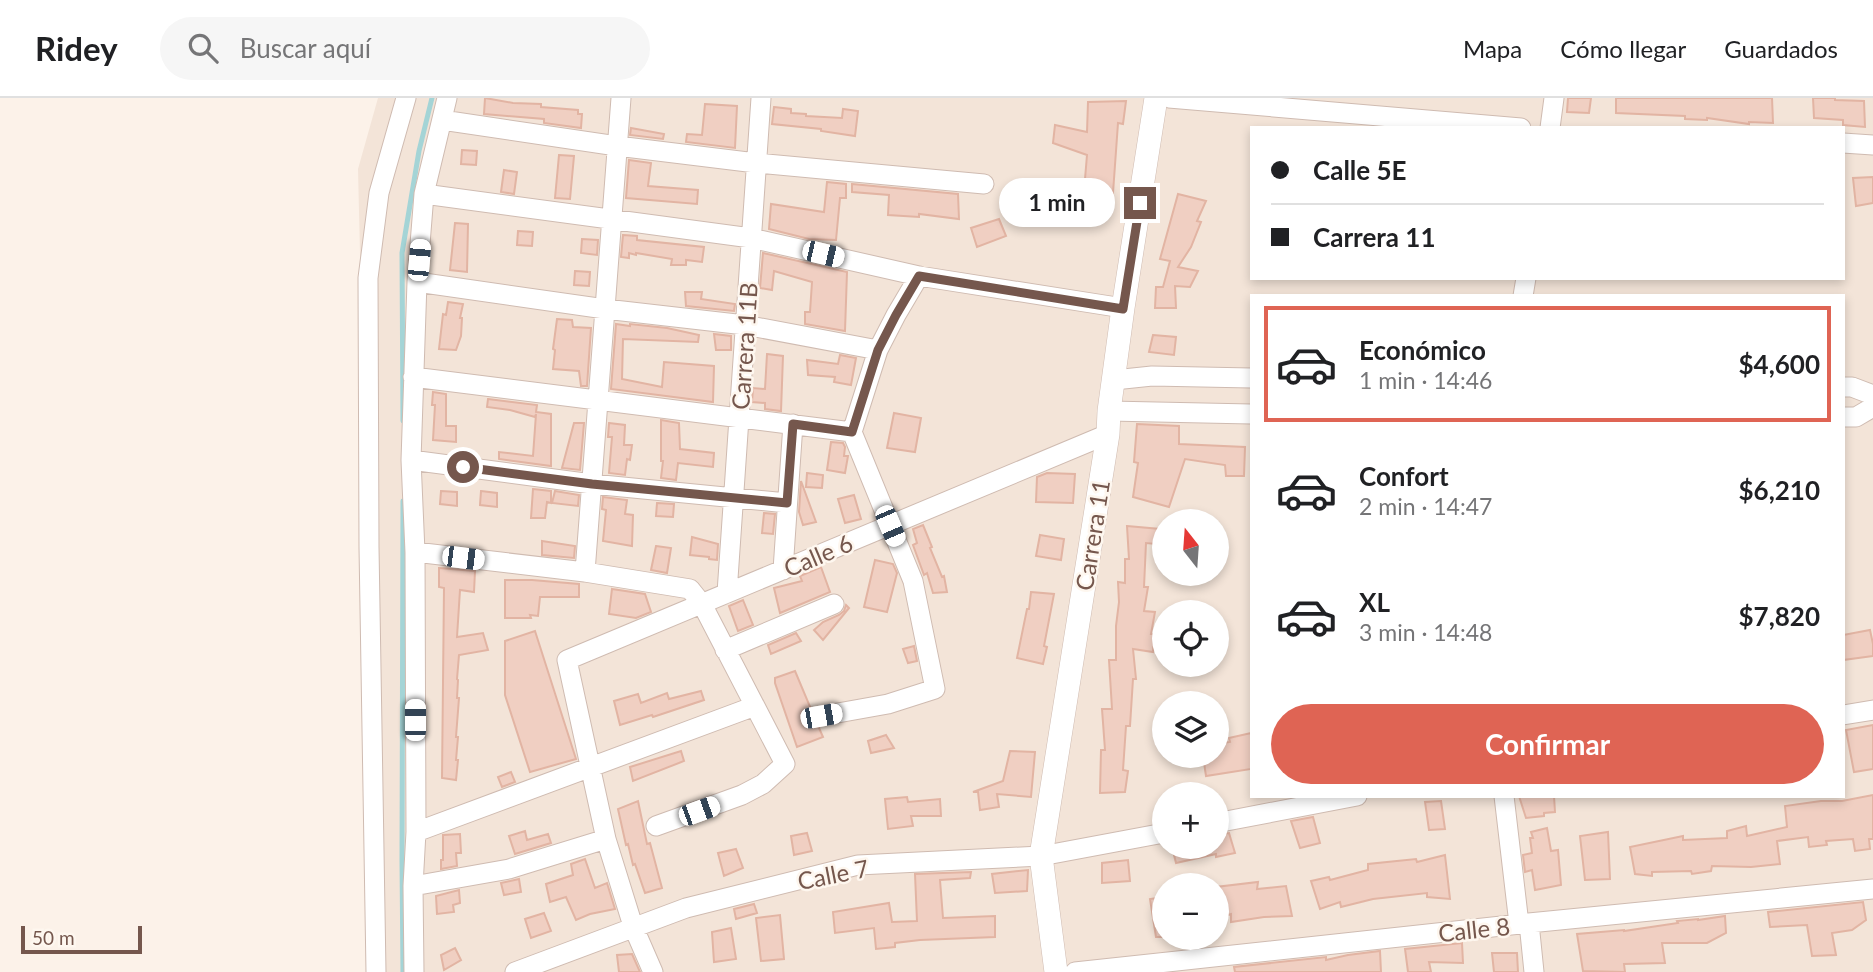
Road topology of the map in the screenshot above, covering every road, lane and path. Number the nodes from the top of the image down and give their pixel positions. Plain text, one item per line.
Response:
1 (407, 98) edge
2 (447, 98) edge
3 (621, 98) edge
4 (761, 98) edge
5 (1156, 98) edge
6 (1169, 98) edge
7 (1554, 98) edge
8 (442, 120) junction
9 (1498, 126) edge
10 (1550, 126) edge
11 (1845, 144) edge
12 (1873, 145) edge
13 (617, 146) junction
14 (756, 163) junction
15 (984, 184) dead end
16 (424, 194) junction
17 (612, 219) junction
18 (751, 237) junction
19 (919, 276) junction
20 (417, 282) junction
21 (605, 309) junction
22 (1123, 309) junction
23 (745, 325) junction
24 (878, 350) junction
25 (413, 377) junction
26 (1250, 379) edge
27 (1114, 380) junction
28 (1845, 387) edge
29 (1873, 395) edge
30 (598, 400) junction
31 (1873, 407) edge
32 (1109, 411) junction
33 (1250, 414) edge
34 (1845, 417) edge
35 (739, 418) junction
36 (793, 424) junction
37 (852, 432) junction
38 (1108, 434) junction
39 (411, 460) junction
40 (592, 484) junction
41 (733, 498) junction
42 (787, 503) junction
43 (890, 526) junction
44 (415, 552) junction
45 (783, 570) junction
46 (585, 572) junction
47 (727, 593) junction
48 (702, 604) junction
49 (834, 604) dead end
50 (725, 650) junction
51 (755, 706) junction
52 (1873, 710) edge
53 (1845, 715) edge
54 (821, 716) dead end
55 (589, 767) junction
56 (1347, 798) edge
57 (1504, 798) edge
58 (1229, 821) edge
59 (656, 827) dead end
60 (416, 832) junction
61 (1152, 835) edge
62 (606, 839) junction
63 (1041, 856) junction
64 (413, 886) junction
65 (1873, 889) edge
66 (1524, 923) junction
67 (634, 926) junction
68 (376, 972) edge
69 (414, 972) edge
70 (515, 972) edge
71 (653, 972) edge
72 (1056, 972) edge
73 (1075, 972) edge
74 (1534, 972) edge

1 - 68 street
2 - 8 street
3 - 13 street
4 - 14 street, Carrera 11B
5 - 22 street, Carrera 11
6 - 9 street
7 - 10 street
8 - 13 street
8 - 16 street
11 - 12 street
13 - 14 street
13 - 17 street
14 - 15 street
14 - 18 street, Carrera 11B
16 - 17 street
16 - 20 street
17 - 18 street
17 - 21 street
18 - 19 street
18 - 23 street, Carrera 11B
19 - 22 street
19 - 24 street
20 - 21 street
20 - 25 street
21 - 23 street
21 - 30 street
22 - 27 street, Carrera 11
23 - 24 street
23 - 35 street, Carrera 11B
24 - 37 street
25 - 30 street
25 - 39 street
26 - 27 street
27 - 32 street, Carrera 11
28 - 29 street
30 - 35 street
30 - 40 street
31 - 34 street
32 - 33 street
32 - 38 street, Carrera 11
35 - 36 street
35 - 41 street, Carrera 11B
36 - 37 street
36 - 42 street
37 - 43 street
38 - 43 street, Calle 6
38 - 63 street, Carrera 11
39 - 40 street
39 - 44 street
40 - 41 street
40 - 46 street
41 - 42 street
41 - 47 street, Carrera 11B
42 - 45 street
43 - 45 street, Calle 6
43 - 54 street
44 - 46 street
44 - 60 street
45 - 47 street, Calle 6
46 - 48 street
47 - 48 street, Calle 6
48 - 50 street
48 - 55 street, Calle 6
49 - 50 street
50 - 51 street
51 - 55 street
51 - 59 street
52 - 53 street
55 - 60 street
55 - 62 street
56 - 58 street
57 - 66 street
60 - 64 street
61 - 63 street, Calle 7
62 - 64 street
62 - 67 street
63 - 67 street, Calle 7
63 - 72 street, Carrera 11
64 - 69 street
65 - 66 street, Calle 8
66 - 73 street, Calle 8
66 - 74 street
67 - 70 street, Calle 7
67 - 71 street

